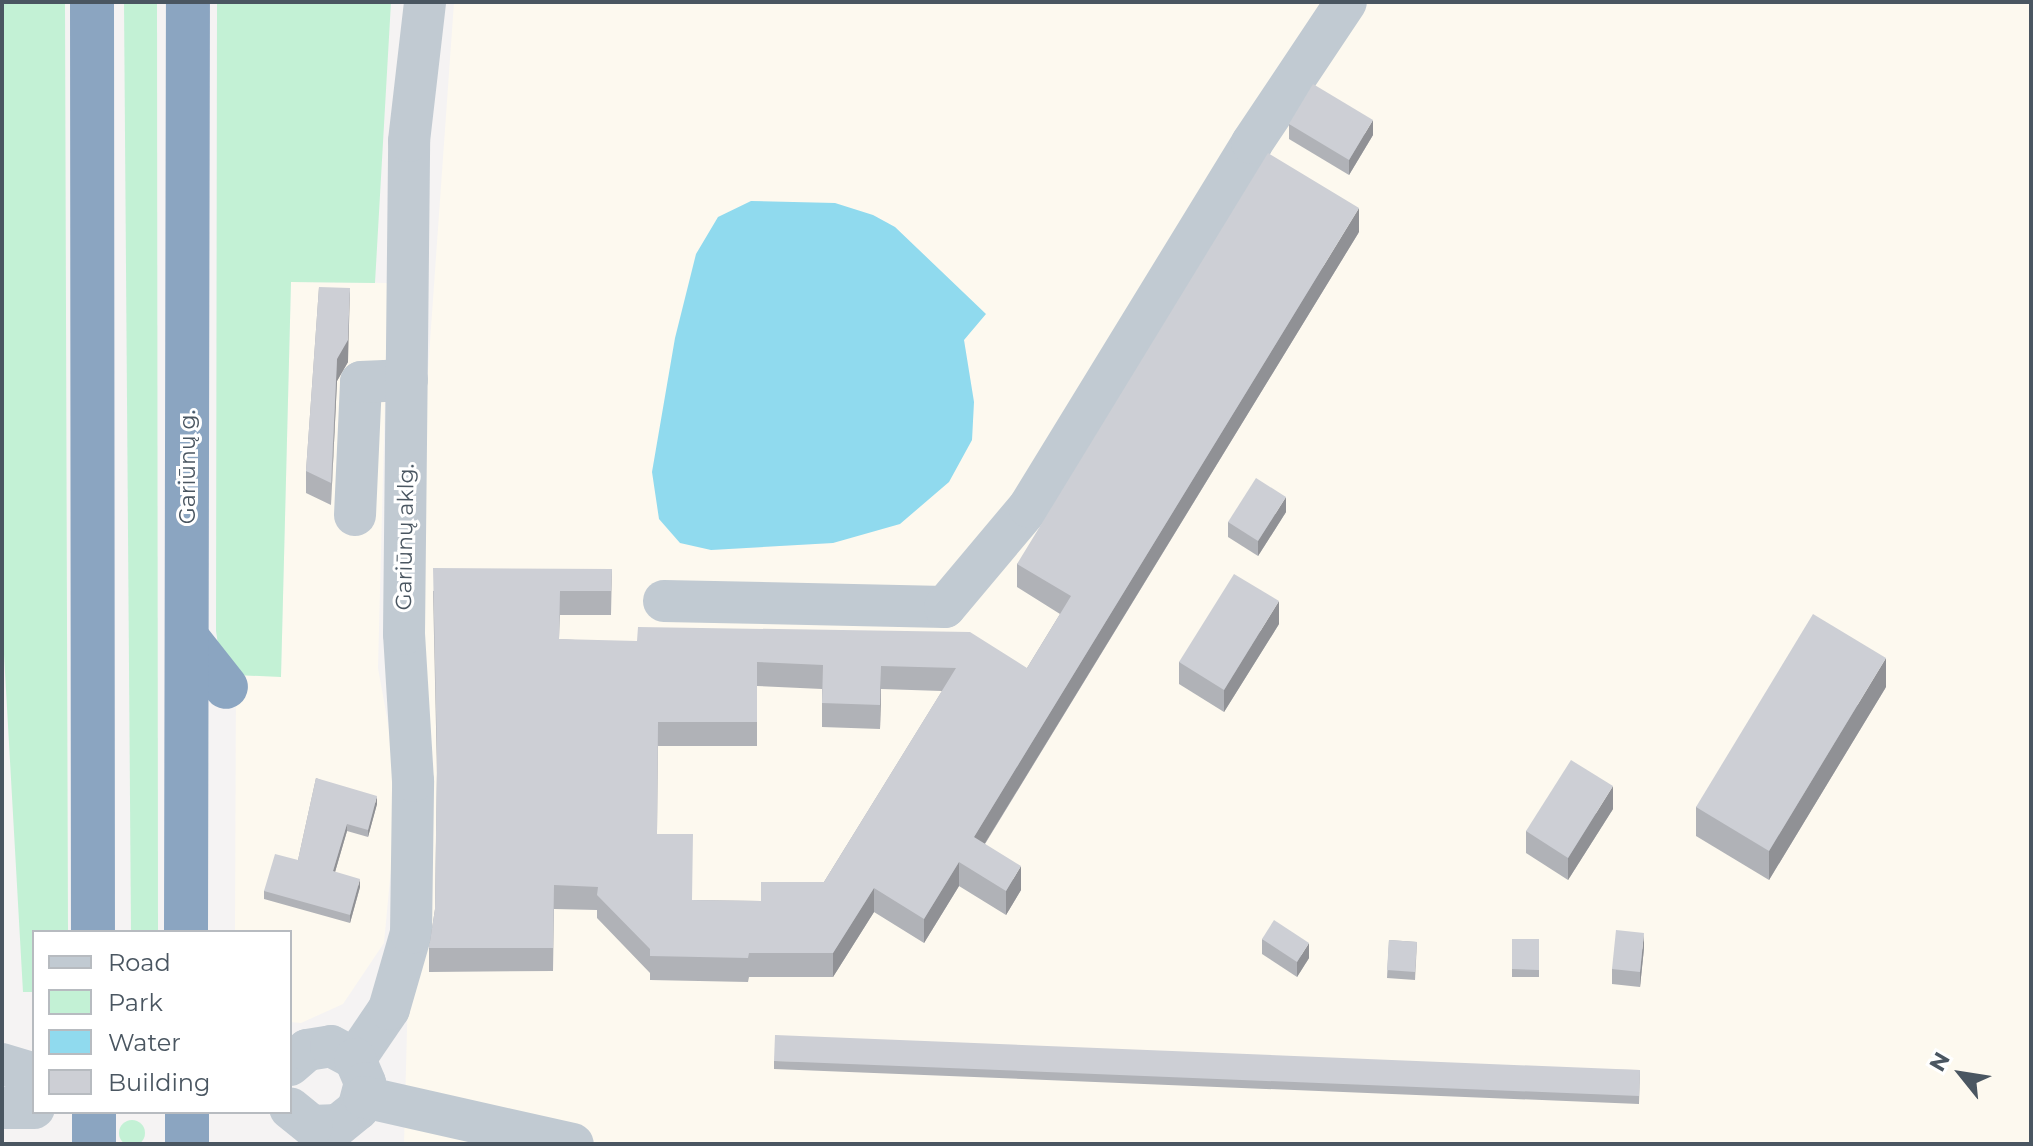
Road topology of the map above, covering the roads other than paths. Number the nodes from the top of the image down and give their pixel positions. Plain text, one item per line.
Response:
1 (92, 2) edge
2 (188, 2) edge
3 (425, 2) edge
4 (1346, 2) edge
5 (407, 380) junction
6 (355, 515) dead end
7 (664, 601) dead end
8 (188, 639) junction
9 (226, 687) dead end
10 (93, 930) edge
11 (186, 930) edge
12 (292, 1064) edge
13 (359, 1078) junction
14 (2, 1108) edge
15 (32, 1108) edge
16 (292, 1110) edge
17 (94, 1114) edge
18 (187, 1114) edge
19 (94, 1144) edge
20 (187, 1144) edge
21 (573, 1144) edge

1 - 10 highway
2 - 8 highway, Gariūnų g.
3 - 5 street, Gariūnų aklg.
4 - 7 street
5 - 6 street
5 - 13 street, Gariūnų aklg.
8 - 9 highway
8 - 11 highway, Gariūnų g.
12 - 13 street
13 - 16 street, Gariūnų aklg.
13 - 21 street
14 - 15 street
17 - 19 highway
18 - 20 highway

